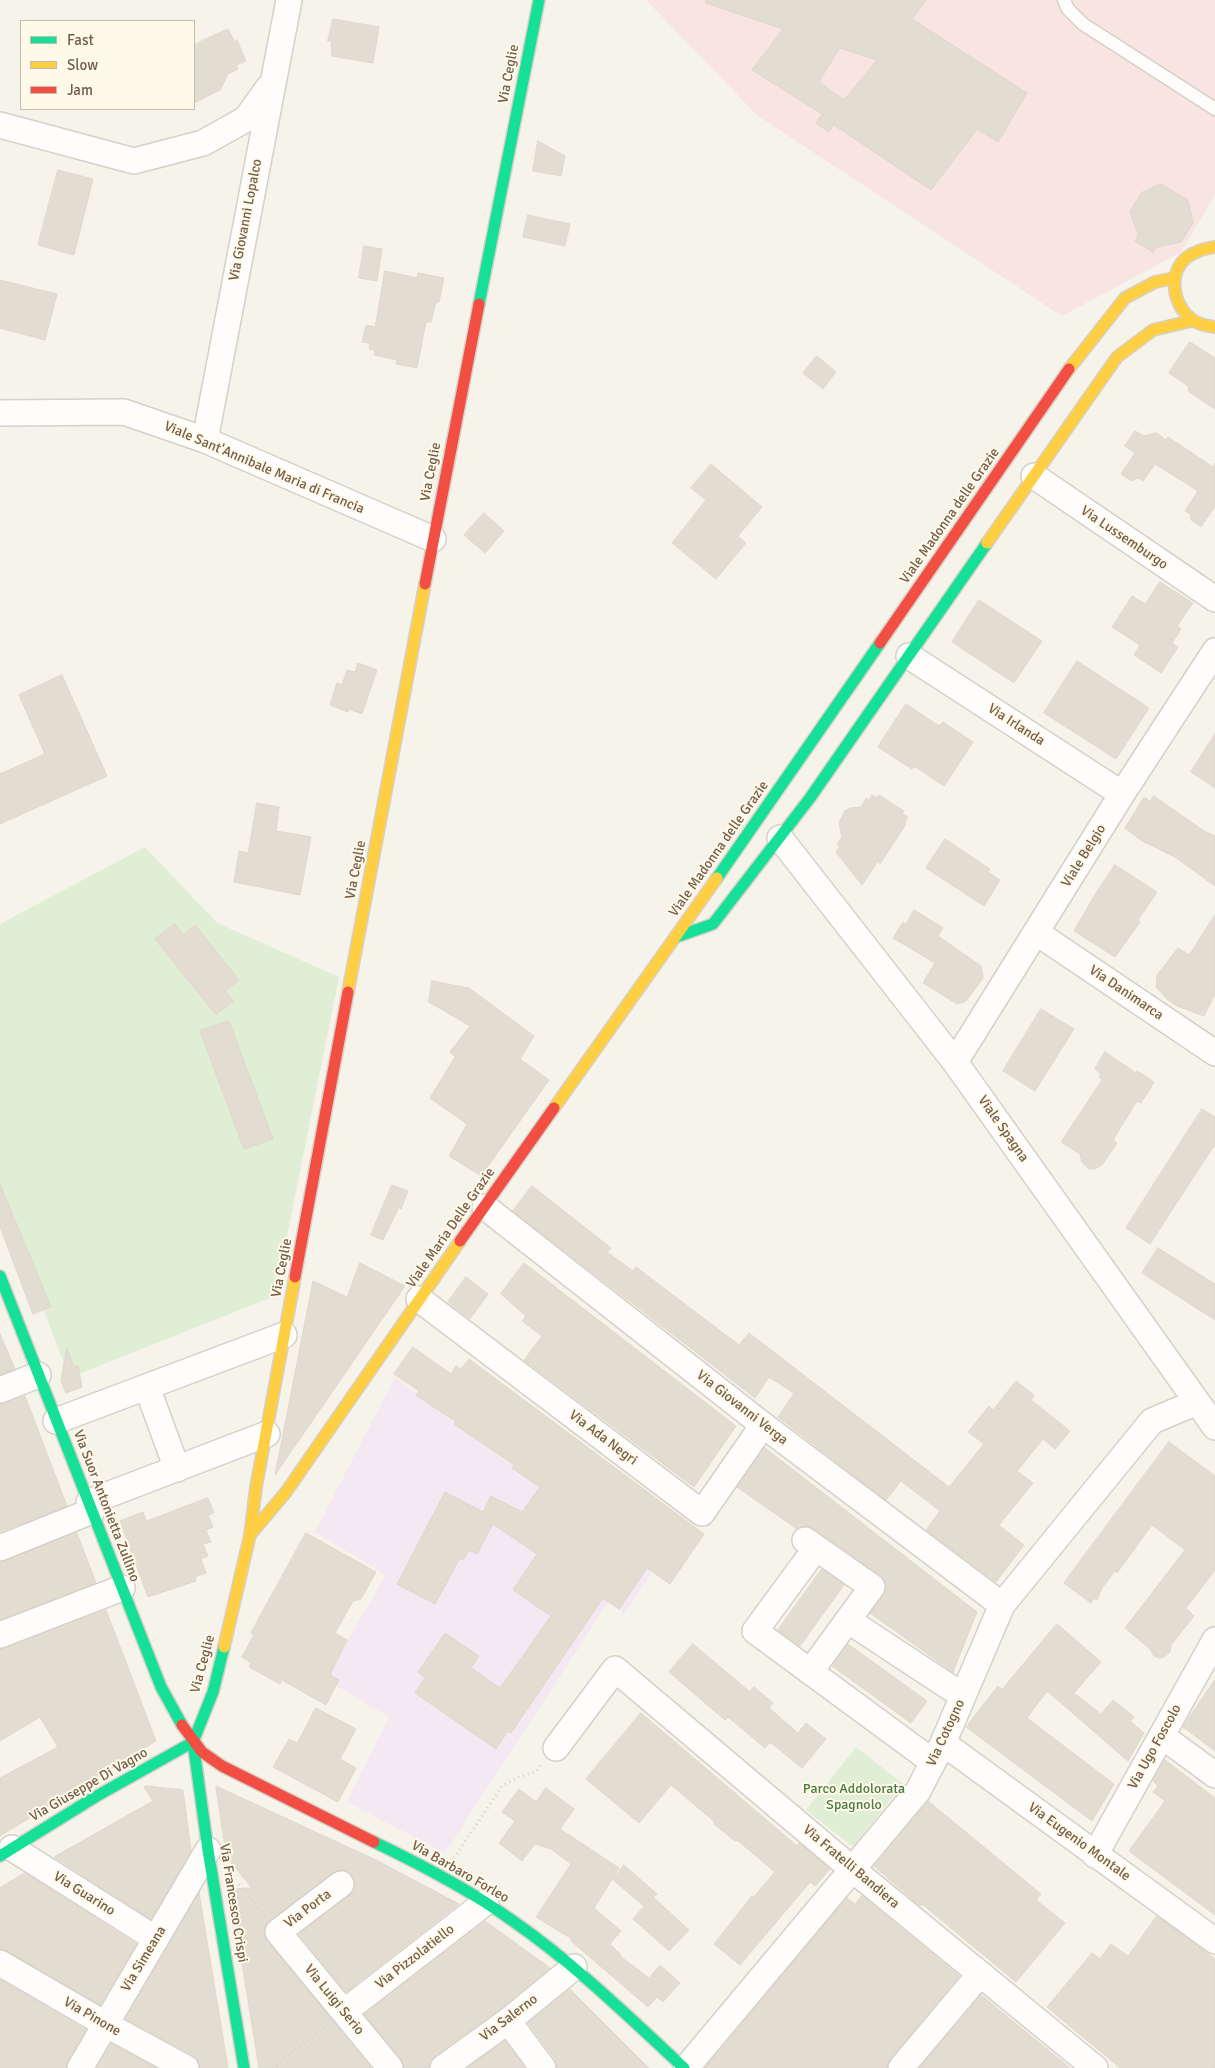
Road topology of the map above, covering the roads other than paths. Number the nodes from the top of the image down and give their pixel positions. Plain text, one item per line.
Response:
1 (290, 0) edge
2 (539, 0) edge
3 (1064, 0) edge
4 (272, 82) junction
5 (1215, 109) edge
6 (0, 125) edge
7 (1212, 243) edge
8 (1174, 278) junction
9 (1192, 321) junction
10 (1215, 327) edge
11 (0, 413) edge
12 (205, 440) junction
13 (1034, 476) junction
14 (434, 539) junction
15 (1215, 599) edge
16 (1215, 651) edge
17 (909, 656) junction
18 (1122, 794) junction
19 (780, 838) junction
20 (1037, 933) junction
21 (676, 938) junction
22 (1215, 1053) edge
23 (955, 1062) junction
24 (485, 1207) junction
25 (0, 1276) edge
26 (419, 1299) junction
27 (284, 1334) junction
28 (38, 1375) junction
29 (147, 1387) junction
30 (0, 1390) edge
31 (1197, 1402) junction
32 (56, 1421) junction
33 (763, 1425) junction
34 (1215, 1428) edge
35 (267, 1434) junction
36 (176, 1469) junction
37 (90, 1507) junction
38 (250, 1535) junction
39 (0, 1548) edge
40 (122, 1588) junction
41 (1002, 1605) junction
42 (849, 1621) junction
43 (0, 1635) edge
44 (1215, 1640) edge
45 (810, 1672) junction
46 (963, 1696) junction
47 (1162, 1736) junction
48 (193, 1742) junction
49 (556, 1748) road end
50 (938, 1752) junction
51 (1215, 1775) edge
52 (208, 1850) junction
53 (6, 1852) edge
54 (1095, 1855) junction
55 (852, 1869) junction
56 (340, 1885) dead end
57 (486, 1902) junction
58 (278, 1932) joint
59 (156, 1939) junction
60 (1215, 1941) edge
61 (0, 1963) edge
62 (574, 1967) junction
63 (980, 1974) junction
64 (344, 2012) junction
65 (508, 2021) junction
66 (105, 2024) junction
67 (80, 2068) edge
68 (186, 2068) edge
69 (244, 2068) edge
70 (390, 2068) edge
71 (443, 2068) edge
72 (544, 2068) edge
73 (685, 2068) edge
74 (901, 2068) edge
75 (1095, 2068) edge

1 - 4 street, Via Giovanni Lopalco
2 - 14 street, Via Ceglie
3 - 5 lane
4 - 6 street
4 - 12 street, Via Giovanni Lopalco
7 - 8 street
8 - 9 street
8 - 21 street, Viale Madonna delle Grazie
9 - 10 street
9 - 13 street, Viale Madonna delle Grazie
11 - 12 street, Viale Sant'Annibale Maria di Francia
12 - 14 street, Viale Sant'Annibale Maria di Francia
13 - 15 street, Via Lussemburgo
13 - 17 street, Viale Madonna delle Grazie
14 - 27 street, Via Ceglie
16 - 18 street, Viale Belgio
17 - 18 street, Via Irlanda
17 - 19 street, Viale Madonna delle Grazie
18 - 20 street, Viale Belgio
19 - 21 street, Viale Madonna delle Grazie
19 - 23 street, Viale Spagna
20 - 22 street, Via Danimarca
20 - 23 street, Viale Belgio
21 - 24 street, Viale Maria Delle Grazie
23 - 31 street, Viale Spagna
24 - 26 street, Viale Maria Delle Grazie
24 - 33 street, Via Giovanni Verga
25 - 28 street, Via Suor Antonietta Zullino
26 - 33 street, Via Ada Negri
26 - 38 street, Viale Maria Delle Grazie
27 - 29 street
27 - 35 street, Via Ceglie
28 - 30 street
28 - 32 street, Via Suor Antonietta Zullino
29 - 32 street
29 - 36 street
31 - 34 street, Viale Spagna
31 - 41 street, Via Cotogno
32 - 37 street, Via Suor Antonietta Zullino
33 - 41 street, Via Giovanni Verga
35 - 36 street
35 - 38 street, Via Ceglie
36 - 37 street
37 - 39 street
37 - 40 street, Via Suor Antonietta Zullino
38 - 48 street, Via Ceglie
40 - 43 street
40 - 48 street, Via Suor Antonietta Zullino
41 - 46 street, Via Cotogno
42 - 45 street
42 - 45 street, Via Eugenio Montale
42 - 46 street
44 - 47 street, Via Ugo Foscolo
45 - 50 street, Via Eugenio Montale
46 - 50 street, Via Cotogno
47 - 51 street
47 - 54 street, Via Ugo Foscolo
48 - 52 street, Via Francesco Crispi
48 - 53 street, Via Giuseppe Di Vagno
48 - 57 street, Via Barbaro Forleo
49 - 55 street, Via Fratelli Bandiera
50 - 54 street, Via Eugenio Montale
50 - 55 street, Via Cotogno
52 - 59 street, Via Simeana
52 - 69 street, Via Francesco Crispi
53 - 59 street, Via Guarino
54 - 60 street, Via Eugenio Montale
55 - 63 street, Via Fratelli Bandiera
55 - 73 street, Via Cotogno
56 - 58 street, Via Porta
57 - 62 street, Via Barbaro Forleo
57 - 64 street, Via Pizzolatiello
58 - 64 street, Via Luigi Serio
59 - 66 street, Via Simeana
61 - 66 street, Via Pinone
62 - 65 street, Via Salerno
62 - 73 street, Via Barbaro Forleo
63 - 74 street
63 - 75 street, Via Fratelli Bandiera
64 - 70 street, Via Luigi Serio
65 - 71 street, Via Salerno
65 - 72 street
66 - 67 street, Via Simeana
66 - 68 street, Via Pinone

